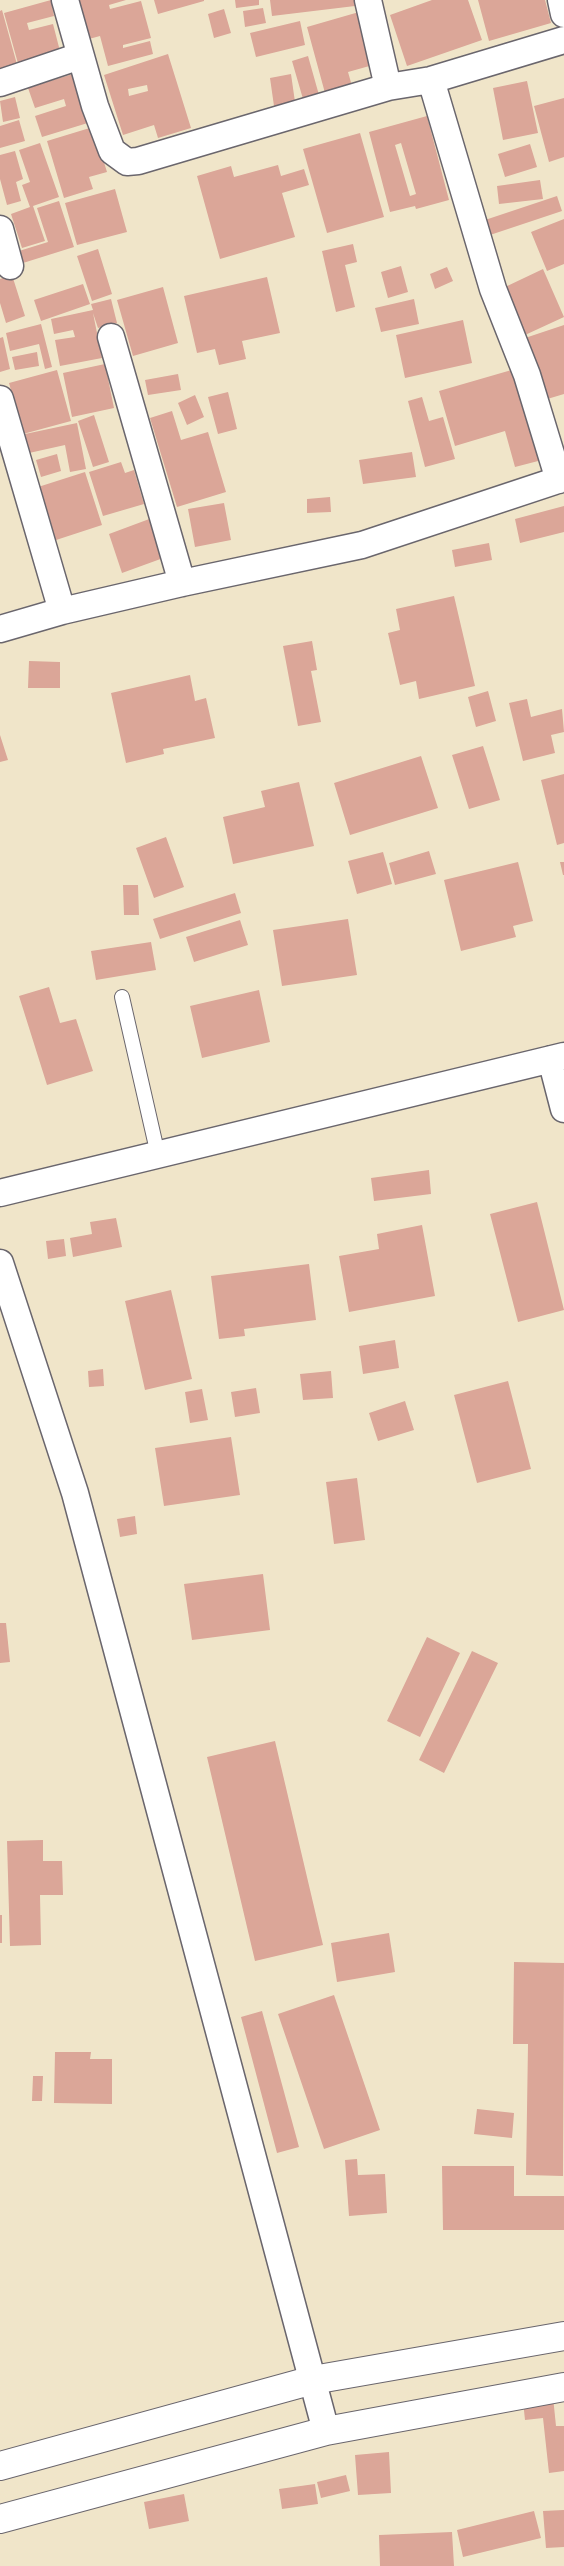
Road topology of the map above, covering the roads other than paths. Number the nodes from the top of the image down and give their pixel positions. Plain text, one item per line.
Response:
1 (65, 0) edge
2 (368, 0) edge
3 (561, 0) edge
4 (564, 14) edge
5 (564, 40) edge
6 (80, 56) junction
7 (430, 80) junction
8 (0, 83) edge
9 (388, 87) junction
10 (0, 229) edge
11 (10, 266) dead end
12 (111, 337) dead end
13 (0, 399) edge
14 (561, 479) edge
15 (182, 583) junction
16 (62, 611) junction
17 (0, 630) edge
18 (122, 997) dead end
19 (558, 1057) edge
20 (564, 1109) edge
21 (158, 1155) junction
22 (0, 1193) edge
23 (0, 1263) edge
24 (564, 2336) edge
25 (313, 2380) junction
26 (564, 2387) edge
27 (326, 2431) junction
28 (0, 2466) edge
29 (0, 2519) edge

1 - 6 street
2 - 9 street
3 - 4 street
5 - 7 street
6 - 8 street
6 - 9 street
7 - 9 street
7 - 14 street
10 - 11 street
12 - 15 street
13 - 16 street
14 - 15 street
15 - 16 street
16 - 17 street
18 - 21 lane
19 - 20 street
19 - 21 street
21 - 22 street
23 - 25 street
24 - 25 main road
25 - 27 street
25 - 28 main road
26 - 27 main road
27 - 29 main road

